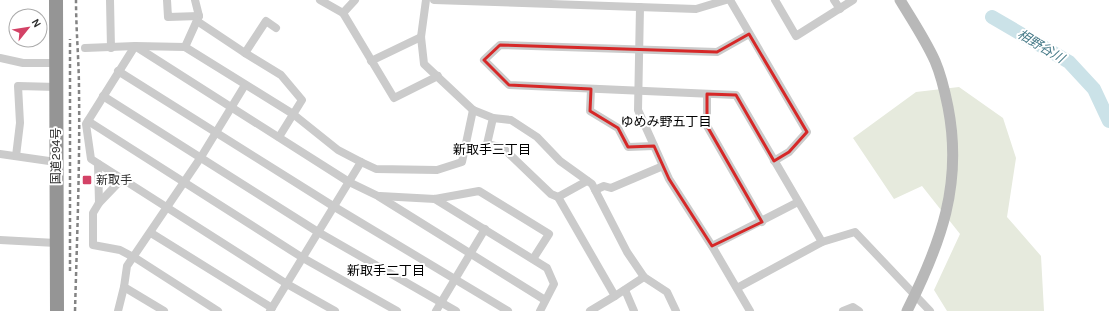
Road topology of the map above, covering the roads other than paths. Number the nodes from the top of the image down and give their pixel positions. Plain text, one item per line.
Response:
1 (56, 0) edge
2 (110, 0) edge
3 (167, 0) edge
4 (195, 0) edge
5 (320, 0) edge
6 (355, 0) edge
7 (426, 0) edge
8 (434, 0) edge
9 (726, 0) edge
10 (730, 0) edge
11 (775, 0) edge
12 (834, 0) edge
13 (853, 0) edge
14 (900, 0) edge
15 (526, 1) edge
16 (640, 7) junction
17 (840, 9) junction
18 (343, 13) junction
19 (198, 18) junction
20 (276, 28) dead end
21 (749, 34) junction
22 (421, 37) junction
23 (135, 46) junction
24 (185, 47) junction
25 (85, 48) dead end
26 (111, 48) junction
27 (639, 49) junction
28 (245, 53) junction
29 (0, 58) edge
30 (371, 62) junction
31 (56, 63) junction
32 (118, 71) junction
33 (438, 76) junction
34 (245, 85) junction
35 (57, 87) junction
36 (591, 89) junction
37 (638, 91) junction
38 (707, 94) junction
39 (103, 96) junction
40 (232, 108) junction
41 (473, 110) junction
42 (292, 114) junction
43 (493, 118) junction
44 (88, 121) junction
45 (216, 132) junction
46 (279, 137) junction
47 (654, 146) junction
48 (0, 154) edge
49 (16, 156) junction
50 (201, 157) junction
51 (774, 161) junction
52 (56, 162) junction
53 (361, 162) junction
54 (98, 164) junction
55 (663, 166) junction
56 (122, 179) junction
57 (587, 181) junction
58 (184, 182) junction
59 (349, 182) junction
60 (595, 190) junction
61 (378, 196) junction
62 (558, 197) junction
63 (435, 199) junction
64 (798, 202) junction
65 (100, 203) junction
66 (333, 206) junction
67 (168, 207) junction
68 (762, 222) junction
69 (485, 229) junction
70 (318, 232) junction
71 (151, 233) junction
72 (0, 240) edge
73 (822, 242) junction
74 (56, 243) junction
75 (712, 246) junction
76 (470, 252) junction
77 (133, 257) junction
78 (303, 258) junction
79 (533, 259) junction
80 (644, 277) junction
81 (454, 279) junction
82 (287, 284) junction
83 (124, 287) junction
84 (737, 288) junction
85 (625, 290) junction
86 (915, 295) junction
87 (615, 296) junction
88 (545, 300) junction
89 (440, 303) junction
90 (271, 309) edge
91 (57, 311) edge
92 (118, 311) edge
93 (164, 311) edge
94 (218, 311) edge
95 (335, 311) edge
96 (397, 311) edge
97 (436, 311) edge
98 (456, 311) edge
99 (508, 311) edge
100 (540, 311) edge
101 (590, 311) edge
102 (634, 311) edge
103 (676, 311) edge
104 (750, 311) edge
105 (843, 311) edge
106 (859, 311) edge
107 (907, 311) edge
108 (930, 311) edge

1 - 31 highway, 国道294号
2 - 26 street
3 - 19 street
4 - 19 street
5 - 18 street
6 - 18 street
7 - 22 street
8 - 15 street
9 - 16 street
10 - 21 street
11 - 17 street
12 - 17 street
13 - 17 street
14 - 86 street
15 - 16 street
16 - 27 street
18 - 30 street
19 - 24 street
19 - 28 street
20 - 28 street
21 - 27 street
21 - 51 street
22 - 30 street
22 - 33 street
23 - 24 street
23 - 26 street
23 - 32 street
23 - 40 street
24 - 34 street
25 - 26 street
27 - 36 street
27 - 37 street
28 - 42 street
29 - 31 street
30 - 33 street
31 - 35 highway, 国道294号
32 - 39 street
32 - 45 street
33 - 41 street
34 - 40 street
34 - 42 street
35 - 49 street
35 - 52 highway, 国道294号
36 - 37 street
36 - 47 street
37 - 38 street
37 - 47 street
38 - 51 street
38 - 68 street
39 - 44 street
39 - 50 street
40 - 45 street
40 - 46 street
41 - 43 street
41 - 53 street
42 - 46 street
42 - 53 street
43 - 57 street
43 - 62 street
44 - 54 street
44 - 58 street
45 - 50 street
45 - 66 street
46 - 59 street
47 - 55 street
48 - 49 street
49 - 52 street
50 - 58 street
50 - 70 street
51 - 64 street
52 - 74 highway, 国道294号
53 - 59 street
54 - 56 street
54 - 65 street
55 - 60 street
55 - 75 street
56 - 65 street
56 - 67 street
57 - 60 street
57 - 62 street
58 - 67 street
58 - 78 street
59 - 61 street
59 - 66 street
60 - 80 street
61 - 63 street
61 - 76 street
62 - 87 street
63 - 69 street
63 - 79 street
64 - 68 street
64 - 73 street
65 - 77 street
66 - 70 street
66 - 81 street
67 - 71 street
67 - 82 street
68 - 75 street
69 - 76 street
69 - 79 street
70 - 78 street
70 - 89 street
71 - 77 street
71 - 90 street
72 - 74 street
73 - 84 street
73 - 86 street
74 - 91 highway, 国道294号
75 - 84 street
76 - 81 street
76 - 88 street
77 - 83 street
77 - 94 street
78 - 82 street
78 - 96 street
79 - 88 street
80 - 85 street
80 - 103 street
81 - 89 street
81 - 99 street
82 - 90 street
82 - 95 street
83 - 92 street
83 - 93 street
84 - 104 street
85 - 87 street
85 - 102 street
86 - 107 street
86 - 108 street
87 - 101 street
88 - 100 street
89 - 97 street
89 - 98 street
105 - 106 street

